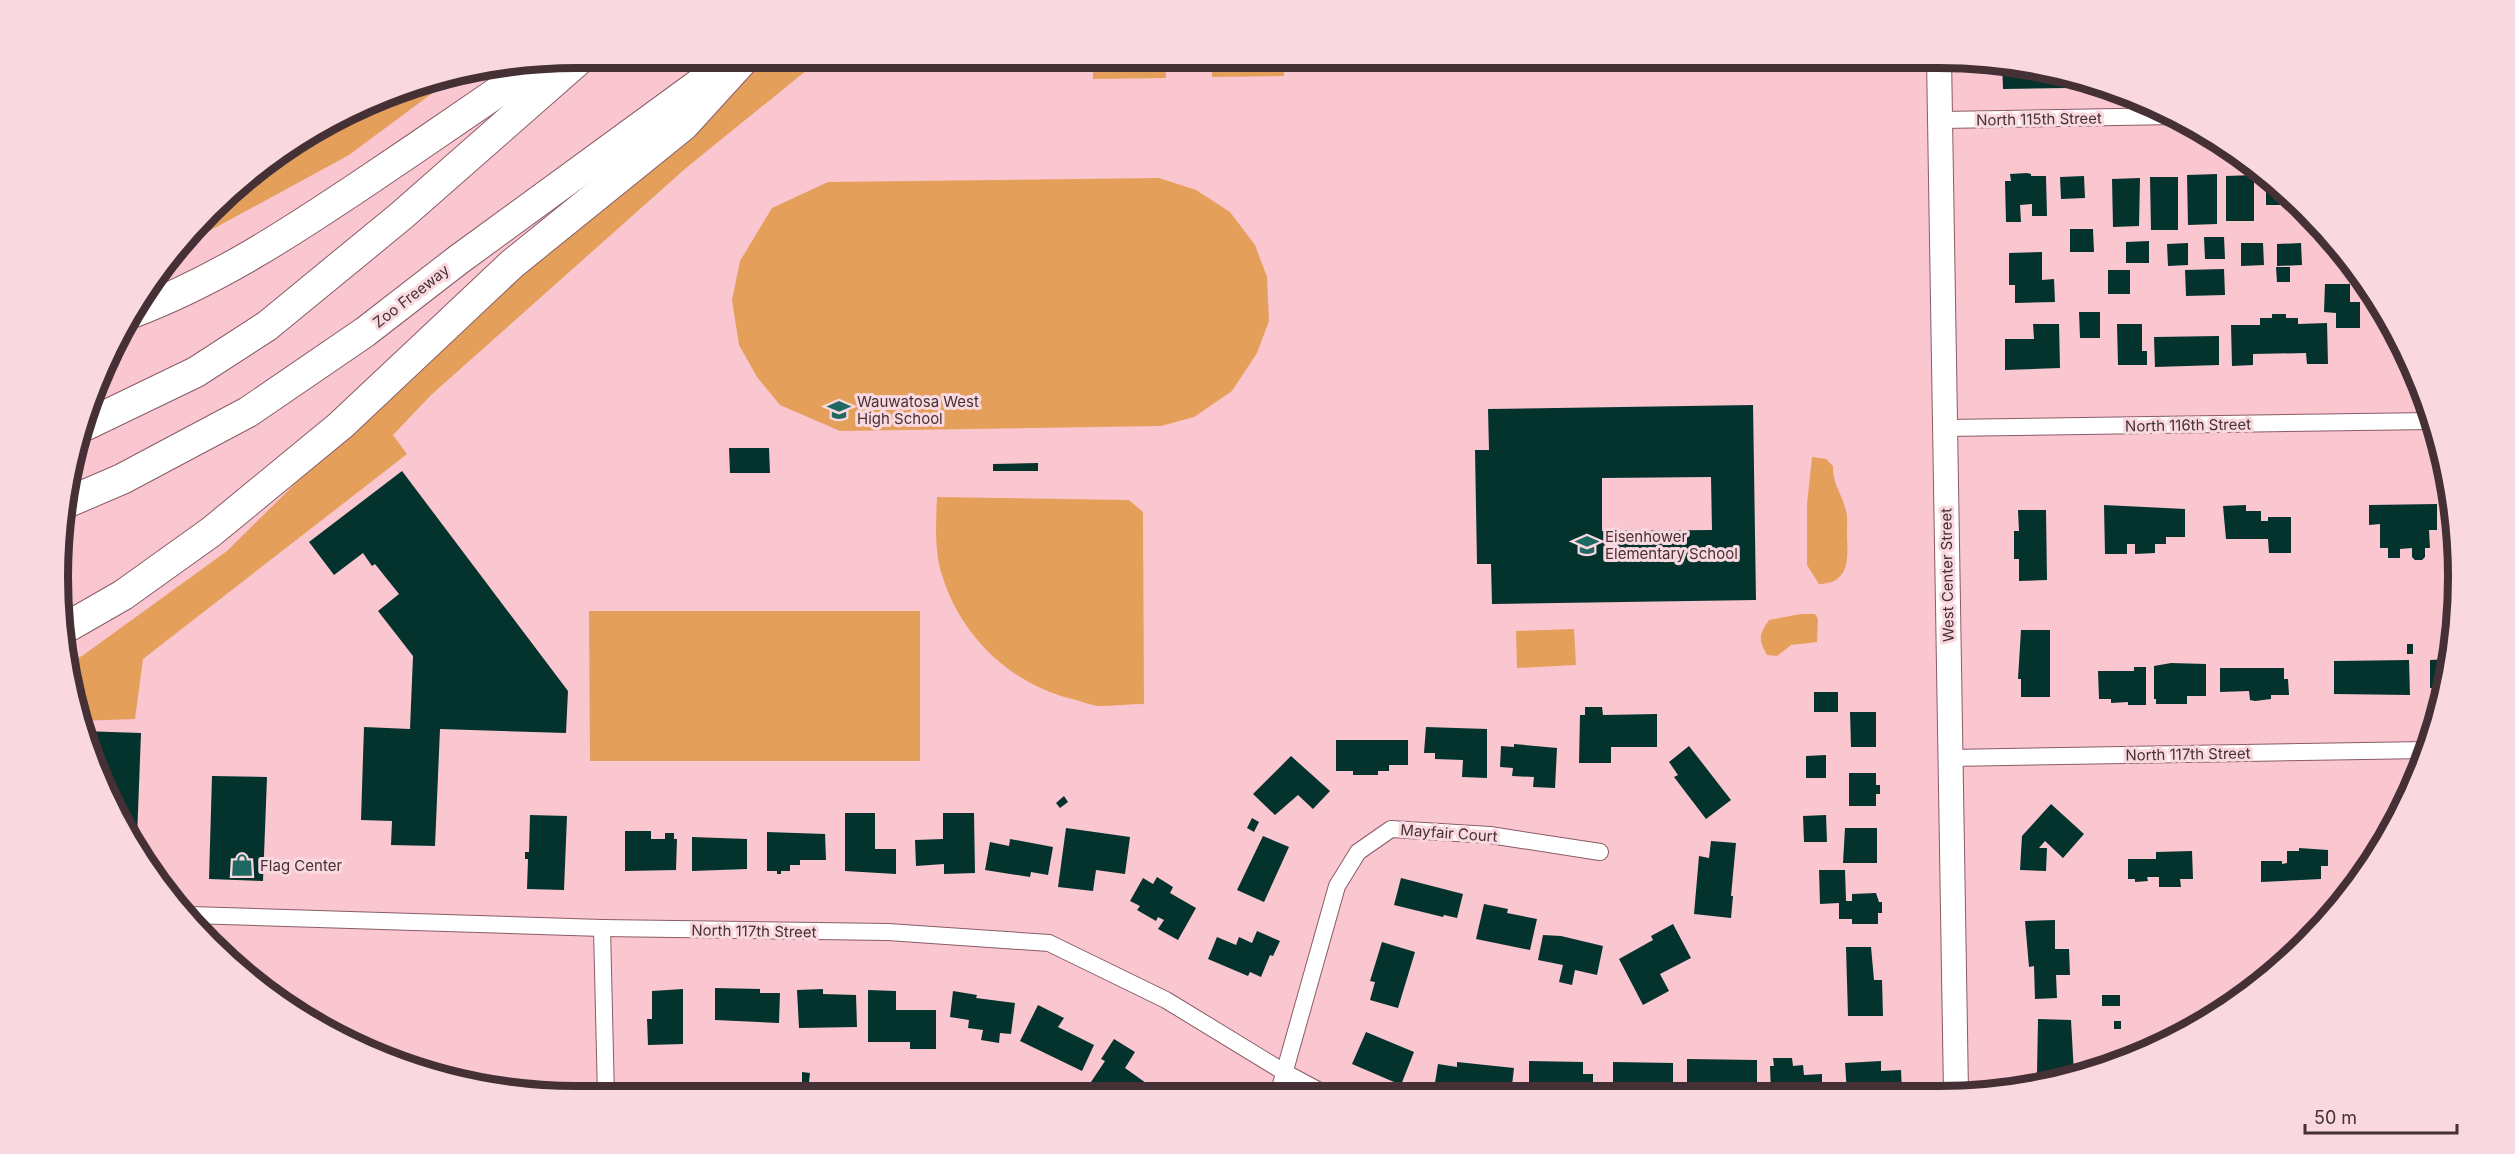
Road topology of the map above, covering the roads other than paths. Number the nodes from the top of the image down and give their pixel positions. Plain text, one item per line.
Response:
1 (569, 68) edge
2 (721, 68) edge
3 (736, 68) edge
4 (1939, 68) edge
5 (529, 70) edge
6 (2155, 116) edge
7 (1941, 120) junction
8 (145, 308) edge
9 (92, 422) edge
10 (2423, 422) edge
11 (1945, 428) junction
12 (74, 500) edge
13 (70, 625) edge
14 (2417, 750) edge
15 (1950, 758) junction
16 (1600, 852) dead end
17 (196, 915) edge
18 (602, 928) junction
19 (1284, 1072) junction
20 (1956, 1085) edge
21 (606, 1086) edge
22 (1280, 1086) edge
23 (1310, 1086) edge

1 - 9 highway
2 - 12 highway, Zoo Freeway
3 - 13 highway
4 - 7 street, West Center Street
5 - 8 highway
6 - 7 street, North 115th Street
7 - 11 street, West Center Street
10 - 11 street, North 116th Street
11 - 15 street, West Center Street
14 - 15 street, North 117th Street
15 - 20 street, West Center Street
16 - 19 street, Mayfair Court
17 - 18 street, North 117th Street
18 - 19 street, North 117th Street
18 - 21 street
19 - 22 street, Mayfair Court
19 - 23 street, North 117th Street

